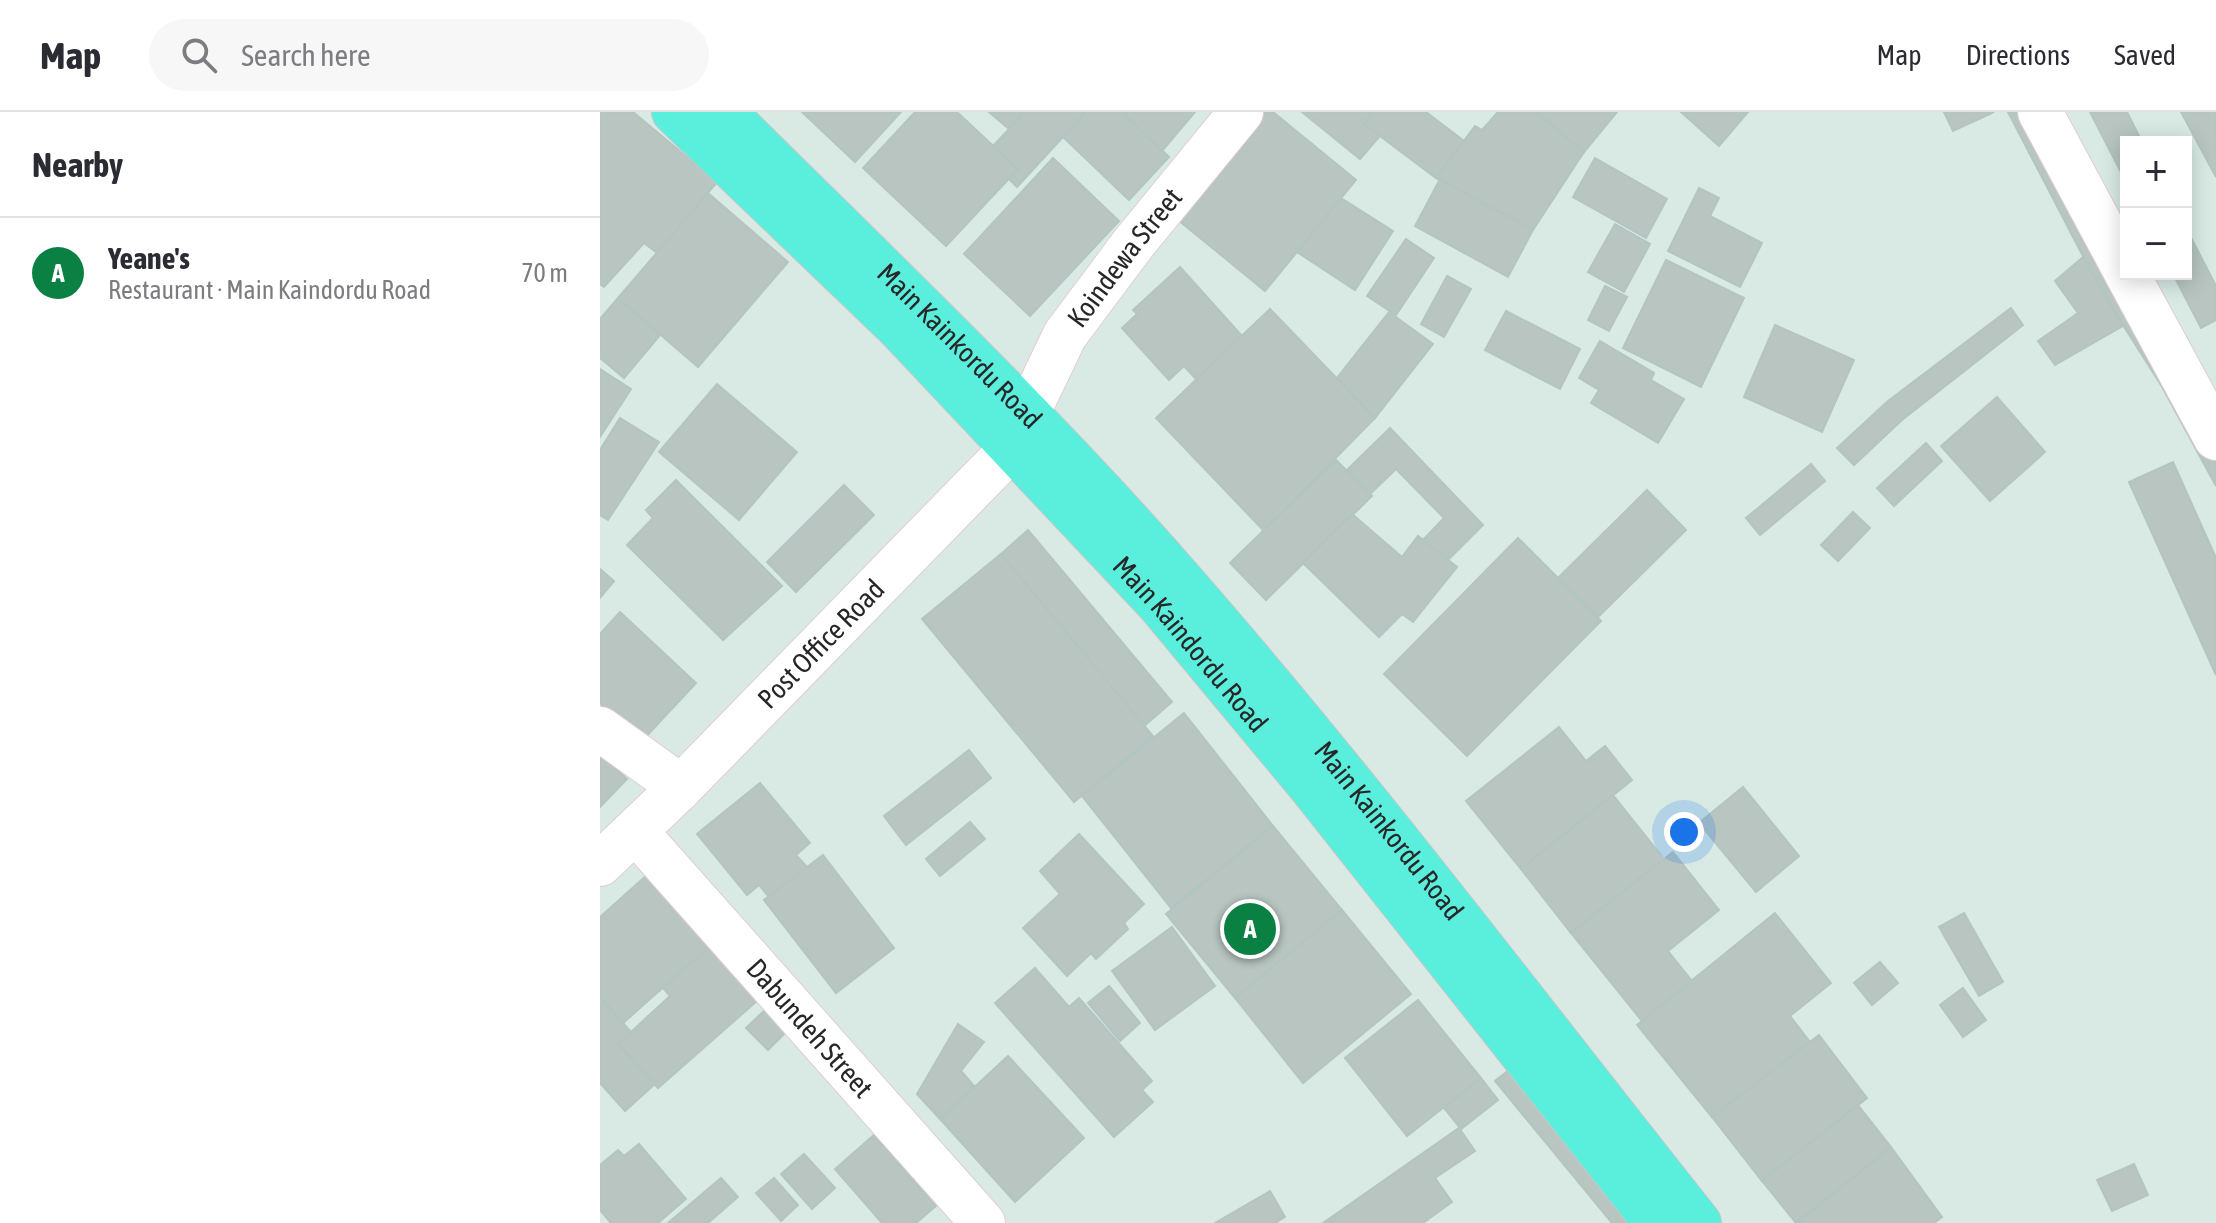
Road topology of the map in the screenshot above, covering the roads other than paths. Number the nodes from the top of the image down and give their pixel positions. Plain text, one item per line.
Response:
1 (674, 112) edge
2 (724, 112) edge
3 (1241, 112) edge
4 (2040, 112) edge
5 (2120, 260) edge
6 (2131, 280) edge
7 (1019, 432) junction
8 (2216, 438) edge
9 (600, 729) edge
10 (681, 787) junction
11 (636, 832) junction
12 (600, 864) edge
13 (983, 1223) edge
14 (1656, 1223) edge
15 (1699, 1223) edge

1 - 7 main road, Main Kaindordu Road
2 - 7 main road, Main Kainkordu Road
3 - 7 street, Koindewa Street
4 - 5 street
6 - 8 street
7 - 10 street, Post Office Road
7 - 14 main road, Main Kaindordu Road
7 - 15 main road, Main Kainkordu Road
9 - 10 street
10 - 11 street, Post Office Road
11 - 12 street, Post Office Road
11 - 13 street, Dabundeh Street

